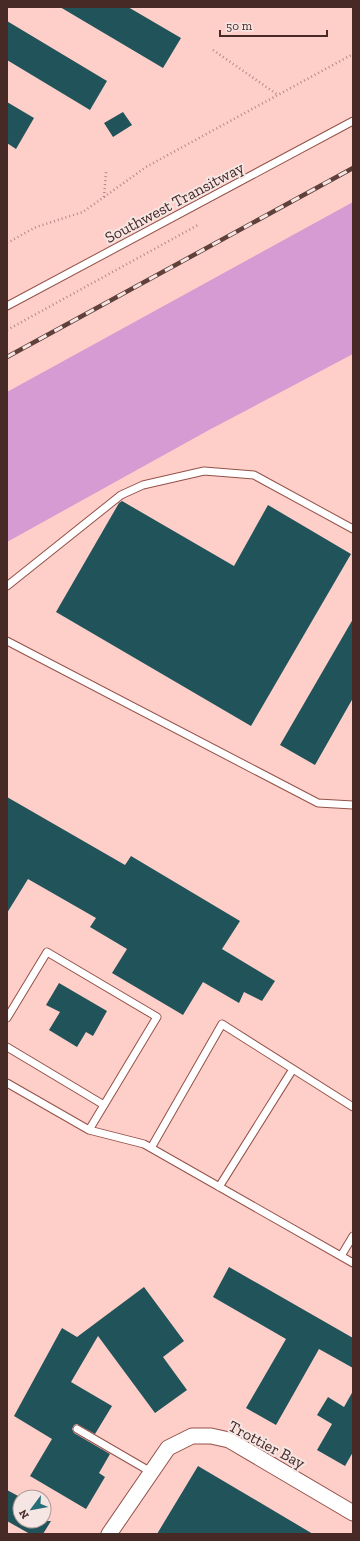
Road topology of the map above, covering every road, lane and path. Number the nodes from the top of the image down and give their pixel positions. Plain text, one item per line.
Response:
1 (213, 50) dead end
2 (353, 54) edge
3 (278, 95) junction
4 (353, 121) edge
5 (106, 172) dead end
6 (104, 197) junction
7 (198, 225) dead end
8 (7, 243) edge
9 (7, 306) edge
10 (7, 330) edge
11 (353, 529) edge
12 (7, 586) edge
13 (7, 641) edge
14 (353, 805) edge
15 (7, 1018) edge
16 (7, 1047) edge
17 (293, 1069) junction
18 (7, 1083) edge
19 (104, 1105) junction
20 (353, 1106) edge
21 (89, 1130) junction
22 (151, 1148) junction
23 (219, 1187) junction
24 (353, 1236) edge
25 (341, 1256) junction
26 (353, 1263) edge
27 (77, 1429) dead end
28 (151, 1472) junction
29 (353, 1513) edge
30 (110, 1534) edge

1 - 3 path
2 - 3 path
3 - 6 path
4 - 9 lane, Southwest Transitway
5 - 6 path
6 - 8 path
7 - 10 path
11 - 12 lane
13 - 14 lane
15 - 19 lane
16 - 19 lane
17 - 20 lane
17 - 22 lane
17 - 23 lane
18 - 21 lane
19 - 21 lane
21 - 22 lane
22 - 23 lane
23 - 25 lane
24 - 25 lane
25 - 26 lane
27 - 28 lane
28 - 29 street, Trottier Bay
28 - 30 street, Trottier Bay

